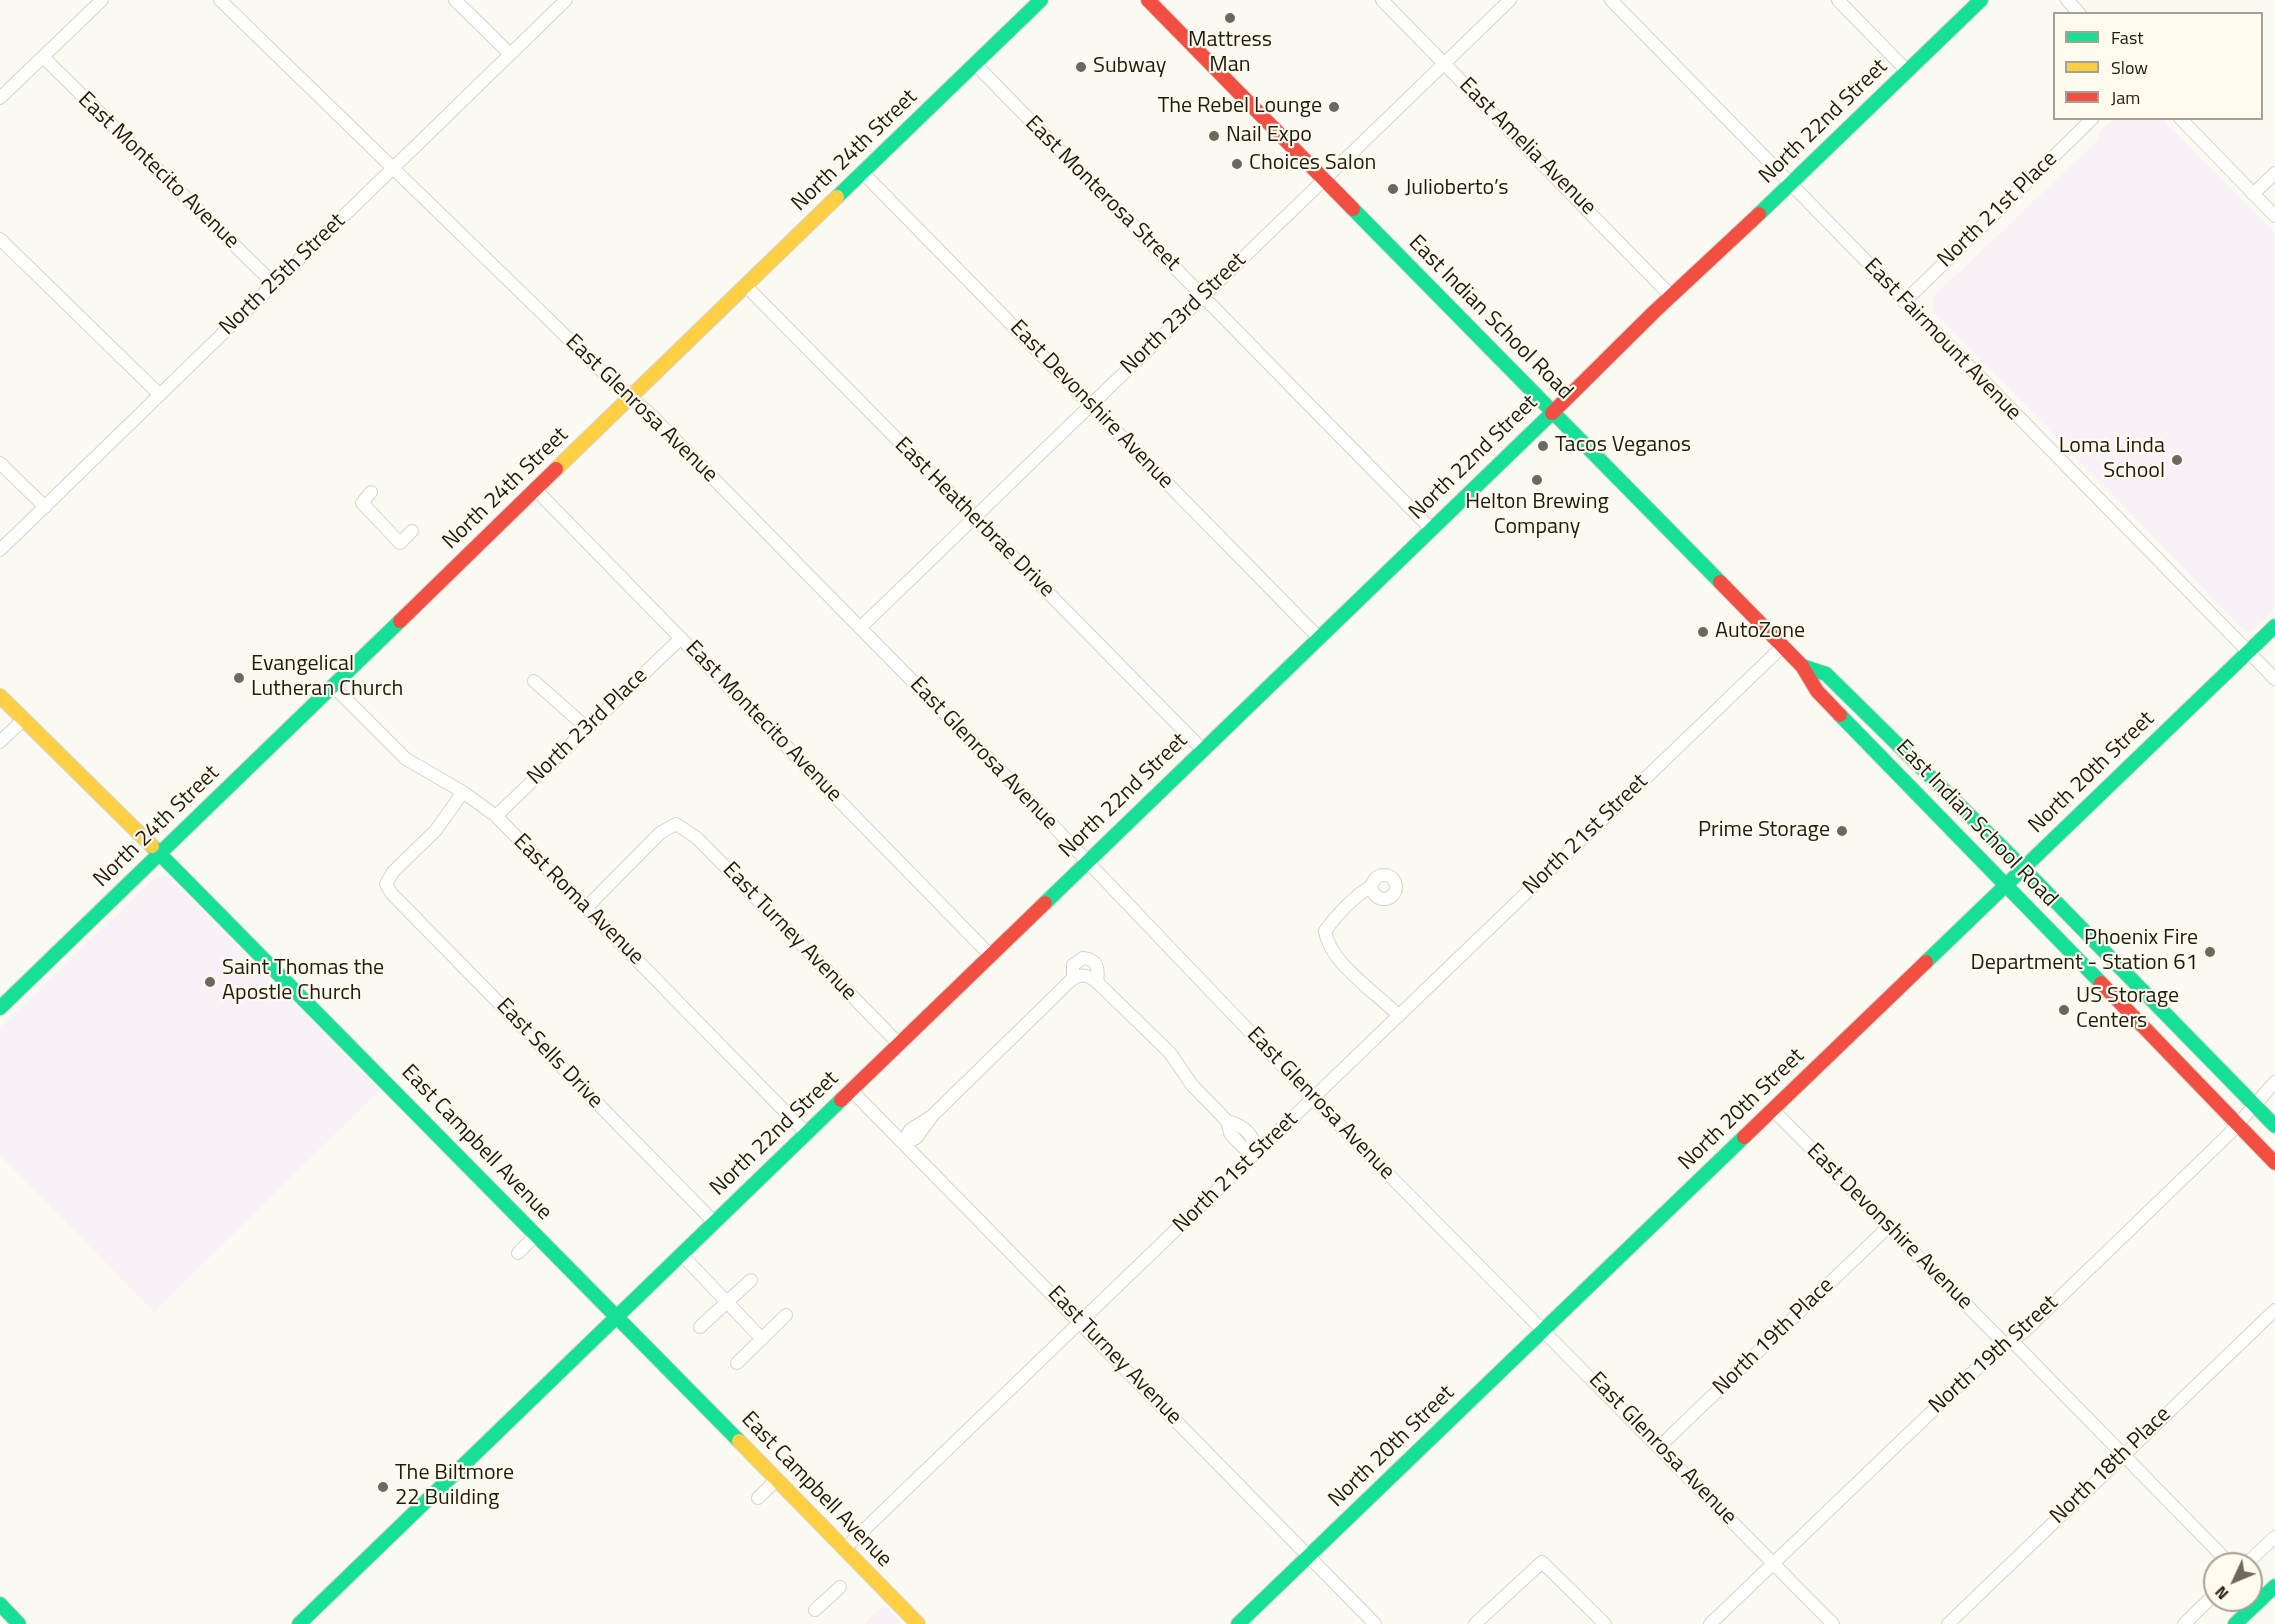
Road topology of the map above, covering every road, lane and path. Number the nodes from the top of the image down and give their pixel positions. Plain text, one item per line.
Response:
1 (102, 0) edge
2 (220, 0) edge
3 (455, 0) edge
4 (566, 0) edge
5 (1041, 0) edge
6 (1148, 0) edge
7 (1382, 0) edge
8 (1510, 0) edge
9 (1611, 0) edge
10 (1838, 0) edge
11 (1981, 0) edge
12 (2067, 0) edge
13 (2078, 12) edge
14 (510, 54) junction
15 (43, 57) junction
16 (1444, 63) junction
17 (975, 64) junction
18 (1907, 71) junction
19 (0, 98) edge
20 (2091, 120) edge
21 (2182, 120) edge
22 (394, 170) junction
23 (863, 173) junction
24 (2275, 173) edge
25 (1323, 178) junction
26 (1790, 184) junction
27 (2253, 194) junction
28 (2275, 216) edge
29 (0, 239) edge
30 (274, 284) junction
31 (746, 286) junction
32 (1671, 296) junction
33 (1203, 297) junction
34 (1904, 302) junction
35 (160, 395) junction
36 (632, 396) junction
37 (1090, 405) junction
38 (1553, 412) junction
39 (0, 463) edge
40 (536, 490) junction
41 (371, 492) dead end
42 (45, 507) junction
43 (974, 518) junction
44 (1431, 529) junction
45 (412, 531) dead end
46 (0, 550) edge
47 (2275, 627) edge
48 (860, 628) junction
49 (681, 638) junction
50 (1319, 638) junction
51 (1783, 646) junction
52 (2249, 652) junction
53 (1802, 666) junction
54 (2275, 679) edge
55 (534, 681) dead end
56 (333, 686) junction
57 (0, 696) edge
58 (24, 719) junction
59 (587, 728) junction
60 (0, 742) edge
61 (1203, 750) junction
62 (463, 792) junction
63 (496, 816) junction
64 (160, 853) junction
65 (1086, 862) junction
66 (2023, 869) junction
67 (1372, 885) dead end
68 (2006, 886) junction
69 (586, 908) junction
70 (990, 955) junction
71 (0, 1008) edge
72 (1398, 1016) junction
73 (898, 1043) junction
74 (2275, 1083) edge
75 (851, 1090) junction
76 (1313, 1098) junction
77 (2254, 1105) junction
78 (1773, 1110) junction
79 (2238, 1123) junction
80 (2275, 1126) edge
81 (806, 1133) junction
82 (904, 1143) junction
83 (1257, 1152) junction
84 (2275, 1163) edge
85 (714, 1221) junction
86 (1889, 1226) junction
87 (536, 1235) junction
88 (518, 1252) dead end
89 (681, 1254) junction
90 (751, 1280) dead end
91 (727, 1303) junction
92 (2275, 1310) edge
93 (786, 1315) dead end
94 (617, 1316) junction
95 (1081, 1323) junction
96 (700, 1327) dead end
97 (1544, 1330) junction
98 (762, 1339) junction
99 (2008, 1342) junction
100 (737, 1363) dead end
101 (1659, 1447) junction
102 (2123, 1455) junction
103 (776, 1480) junction
104 (758, 1498) dead end
105 (2275, 1537) edge
106 (844, 1549) junction
107 (2218, 1552) edge
108 (2259, 1552) edge
109 (1309, 1556) junction
110 (1773, 1563) junction
111 (2275, 1586) edge
112 (840, 1587) dead end
113 (0, 1604) edge
114 (2203, 1606) edge
115 (815, 1610) dead end
116 (19, 1624) edge
117 (298, 1624) edge
118 (918, 1624) edge
119 (1238, 1624) edge
120 (1375, 1624) edge
121 (1474, 1624) edge
122 (1605, 1624) edge
123 (1710, 1624) edge
124 (1833, 1624) edge
125 (1948, 1624) edge
126 (2184, 1624) edge
127 (2235, 1624) edge

1 - 15 street
2 - 22 street, East Glenrosa Avenue
3 - 14 street
4 - 14 street, North 25th Street
5 - 17 main road, North 24th Street
6 - 25 main road, East Indian School Road
7 - 16 street, East Amelia Avenue
8 - 16 street, North 23rd Street
9 - 26 street, East Fairmount Avenue
10 - 18 street
11 - 18 main road, North 22nd Street
12 - 13 street
14 - 22 street, North 25th Street
15 - 19 street
15 - 30 street, East Montecito Avenue
16 - 25 street, North 23rd Street
16 - 32 street, East Amelia Avenue
17 - 23 main road, North 24th Street
17 - 33 street, East Monterosa Street
18 - 26 main road, North 22nd Street
20 - 34 street, North 21st Place
21 - 27 street
22 - 30 street, North 25th Street
22 - 36 street, East Glenrosa Avenue
23 - 31 main road, North 24th Street
23 - 37 street, East Devonshire Avenue
24 - 27 street
25 - 33 street, North 23rd Street
25 - 38 main road, East Indian School Road
26 - 32 main road, North 22nd Street
26 - 34 street, East Fairmount Avenue
27 - 28 street
29 - 35 street
30 - 35 street, North 25th Street
31 - 36 main road, North 24th Street
31 - 43 street, East Heatherbrae Drive
32 - 38 main road, North 22nd Street
33 - 37 street, North 23rd Street
33 - 44 street, East Monterosa Street
34 - 52 street, East Fairmount Avenue
35 - 42 street, North 25th Street
36 - 40 main road, North 24th Street
36 - 48 street, East Glenrosa Avenue
37 - 43 street, North 23rd Street
37 - 50 street, East Devonshire Avenue
38 - 44 main road, North 22nd Street
38 - 51 main road, East Indian School Road
39 - 42 street
40 - 49 street, East Montecito Avenue
40 - 56 main road, North 24th Street
41 - 45 street
42 - 46 street, North 25th Street
43 - 48 street, North 23rd Street
43 - 61 street, East Heatherbrae Drive
44 - 50 main road, North 22nd Street
47 - 52 main road, North 20th Street
48 - 65 street, East Glenrosa Avenue
49 - 59 street, North 23rd Place
49 - 70 street, East Montecito Avenue
50 - 61 main road, North 22nd Street
51 - 53 main road, East Indian School Road
51 - 72 street, North 21st Street
52 - 54 street, East Fairmount Avenue
52 - 66 main road, North 20th Street
53 - 66 main road, East Indian School Road
53 - 68 main road, East Indian School Road
55 - 59 street
56 - 62 street, East Roma Avenue
56 - 64 main road, North 24th Street
57 - 58 main road, East Campbell Avenue
58 - 60 street
58 - 64 main road, East Campbell Avenue
59 - 63 street, North 23rd Place
61 - 65 main road, North 22nd Street
62 - 63 street, East Roma Avenue
62 - 85 street, East Sells Drive
63 - 69 street, East Roma Avenue
64 - 71 main road, North 24th Street
64 - 87 main road, East Campbell Avenue
65 - 70 main road, North 22nd Street
65 - 76 street, East Glenrosa Avenue
66 - 68 main road, North 20th Street
66 - 77 main road, East Indian School Road
67 - 72 street
68 - 78 main road, North 20th Street
68 - 79 main road, East Indian School Road
69 - 73 street, East Turney Avenue
69 - 81 street, East Roma Avenue
70 - 73 main road, North 22nd Street
72 - 76 street, North 21st Street
73 - 75 main road, North 22nd Street
74 - 77 street, North 19th Street
75 - 81 main road, North 22nd Street
75 - 82 street, East Turney Avenue
76 - 83 street, North 21st Street
76 - 97 street, East Glenrosa Avenue
77 - 79 street, North 19th Street
77 - 80 main road, East Indian School Road
78 - 86 street, East Devonshire Avenue
78 - 97 main road, North 20th Street
79 - 84 main road, East Indian School Road
79 - 99 street, North 19th Street
81 - 85 main road, North 22nd Street
82 - 83 street
82 - 95 street, East Turney Avenue
83 - 95 street, North 21st Street
85 - 89 main road, North 22nd Street
86 - 99 street, East Devonshire Avenue
86 - 101 street, North 19th Place
87 - 88 street
87 - 94 main road, East Campbell Avenue
89 - 91 street
89 - 94 main road, North 22nd Street
90 - 91 street
91 - 96 street
91 - 98 street
92 - 102 street, North 18th Place
93 - 98 street
94 - 103 main road, East Campbell Avenue
94 - 117 main road, North 22nd Street
95 - 106 street, North 21st Street
95 - 109 street, East Turney Avenue
97 - 101 street, East Glenrosa Avenue
97 - 109 main road, North 20th Street
98 - 100 street
99 - 102 street, East Devonshire Avenue
99 - 110 street, North 19th Street
101 - 110 street, East Glenrosa Avenue
102 - 107 street, East Devonshire Avenue
102 - 125 street, North 18th Place
103 - 104 street
103 - 106 main road, East Campbell Avenue
105 - 108 street
106 - 118 main road, East Campbell Avenue
109 - 119 main road, North 20th Street
109 - 120 street, East Turney Avenue
110 - 123 street, North 19th Street
110 - 124 street, East Glenrosa Avenue
111 - 127 main road
112 - 115 street
113 - 116 main road
114 - 126 street
121 - 122 street

